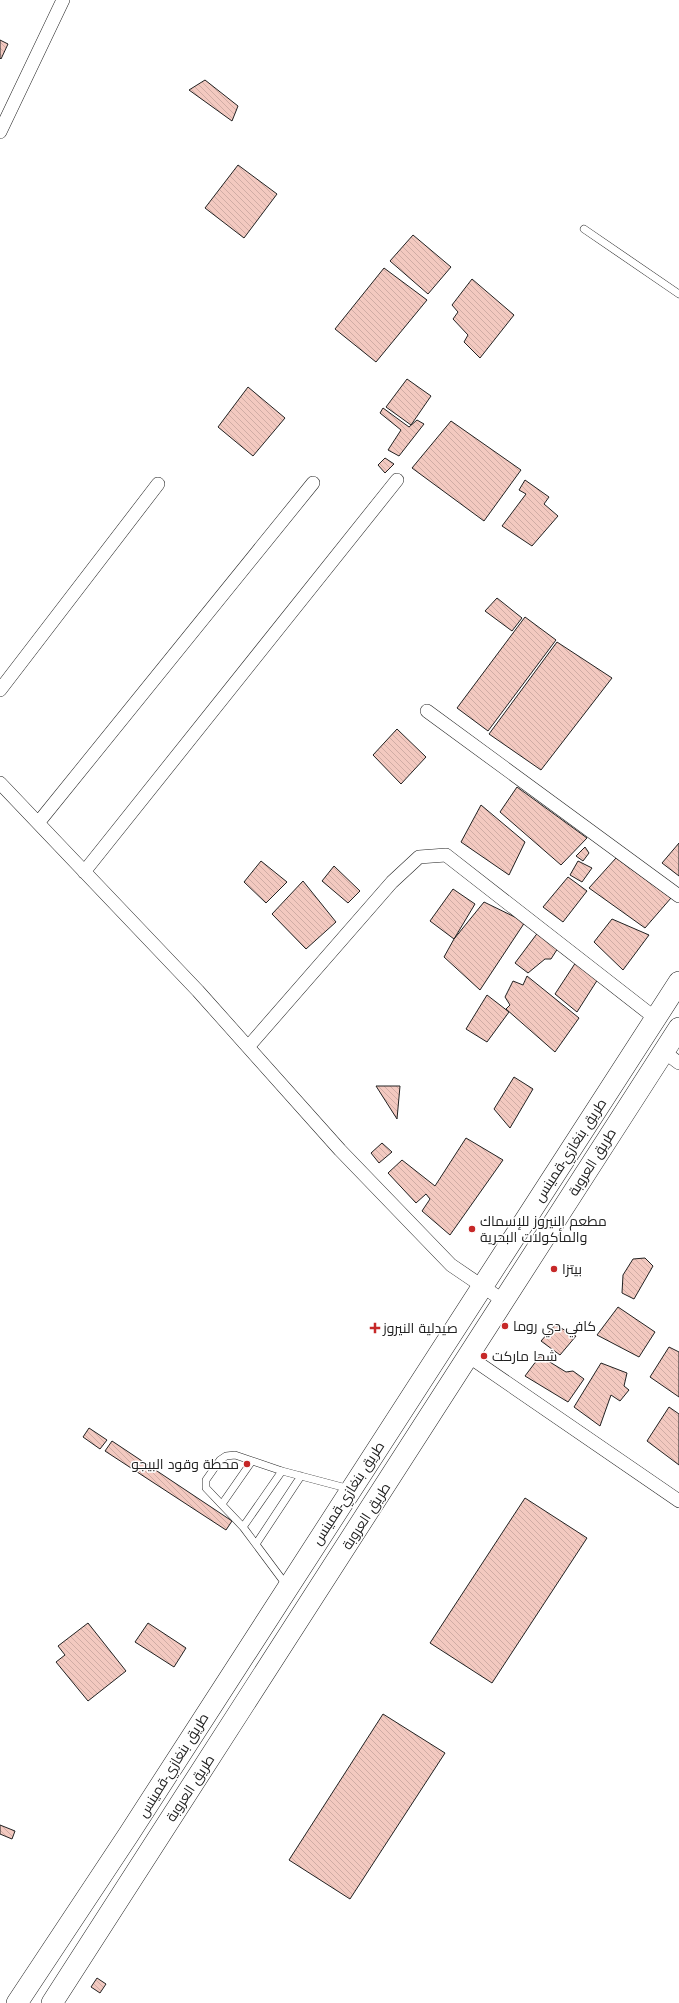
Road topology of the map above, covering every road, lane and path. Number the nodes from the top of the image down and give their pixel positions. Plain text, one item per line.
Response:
1 (63, 0) edge
2 (0, 132) edge
3 (584, 229) dead end
4 (679, 294) edge
5 (397, 480) dead end
6 (313, 483) dead end
7 (158, 484) dead end
8 (0, 690) edge
9 (427, 711) dead end
10 (0, 783) edge
11 (38, 823) junction
12 (84, 872) junction
13 (679, 896) edge
14 (679, 982) edge
15 (655, 1018) junction
16 (679, 1028) edge
17 (248, 1047) junction
18 (671, 1057) edge
19 (482, 1287) junction
20 (504, 1301) junction
21 (468, 1356) junction
22 (252, 1461) junction
23 (282, 1471) junction
24 (301, 1476) junction
25 (350, 1489) junction
26 (679, 1501) edge
27 (222, 1504) junction
28 (243, 1527) junction
29 (256, 1544) junction
30 (287, 1586) junction
31 (17, 2003) edge
32 (52, 2003) edge

1 - 2 street
3 - 4 lane
5 - 12 street
6 - 11 street
7 - 8 street
9 - 13 street
10 - 11 street
11 - 12 street
12 - 17 street
14 - 15 main road, طريق بنغازي-قمينس
15 - 17 street
15 - 19 main road, طريق بنغازي-قمينس
16 - 18 main road, طريق العروبة
17 - 19 street
18 - 20 main road, طريق العروبة
19 - 20 street
19 - 25 main road, طريق بنغازي-قمينس
20 - 21 main road, طريق العروبة
21 - 26 street
21 - 32 main road, طريق العروبة
22 - 23 lane
22 - 27 lane
22 - 27 lane
23 - 24 lane
23 - 28 lane
24 - 25 lane
24 - 29 lane
25 - 30 main road, طريق بنغازي-قمينس
27 - 28 lane
28 - 29 lane
29 - 30 lane
30 - 31 main road, طريق بنغازي-قمينس

